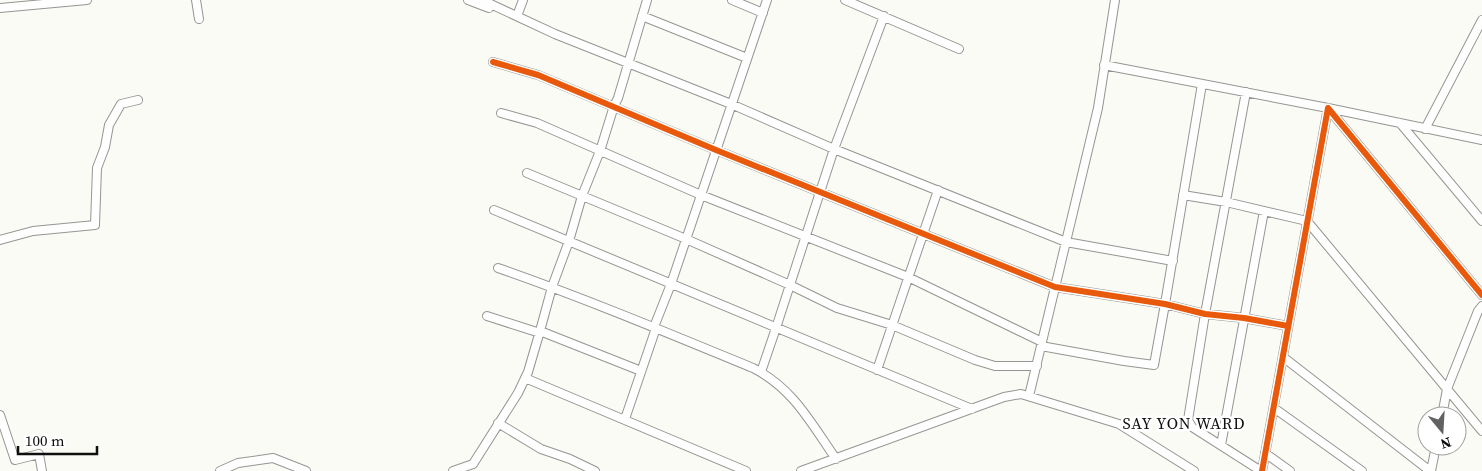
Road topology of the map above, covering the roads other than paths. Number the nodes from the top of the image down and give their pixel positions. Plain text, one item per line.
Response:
1 (87, 0) edge
2 (196, 0) edge
3 (468, 0) edge
4 (482, 0) edge
5 (523, 0) edge
6 (647, 0) edge
7 (732, 0) edge
8 (767, 0) edge
9 (845, 0) edge
10 (1115, 0) edge
11 (0, 8) edge
12 (763, 12) junction
13 (514, 15) junction
14 (642, 16) junction
15 (884, 16) junction
16 (198, 19) dead end
17 (1482, 20) edge
18 (959, 49) dead end
19 (747, 58) junction
20 (493, 62) dead end
21 (628, 63) junction
22 (1104, 65) junction
23 (1202, 84) junction
24 (1246, 92) junction
25 (138, 100) dead end
26 (731, 104) junction
27 (614, 106) junction
28 (1328, 108) junction
29 (500, 113) dead end
30 (1400, 123) junction
31 (1425, 129) junction
32 (1478, 139) edge
33 (1482, 148) edge
34 (834, 149) junction
35 (716, 150) junction
36 (600, 151) junction
37 (527, 173) dead end
38 (938, 190) junction
39 (821, 192) junction
40 (701, 195) junction
41 (1183, 195) junction
42 (582, 196) junction
43 (1226, 202) junction
44 (494, 210) dead end
45 (1264, 211) junction
46 (1308, 221) junction
47 (1482, 221) edge
48 (923, 234) junction
49 (806, 237) junction
50 (0, 240) edge
51 (686, 240) junction
52 (569, 242) junction
53 (1066, 242) junction
54 (1172, 261) junction
55 (498, 268) dead end
56 (908, 277) junction
57 (671, 284) junction
58 (790, 285) junction
59 (552, 287) junction
60 (1055, 287) junction
61 (1482, 295) edge
62 (1165, 304) junction
63 (1482, 306) edge
64 (1205, 314) junction
65 (487, 316) dead end
66 (1244, 318) junction
67 (892, 325) junction
68 (1288, 326) junction
69 (654, 327) junction
70 (776, 328) junction
71 (540, 332) junction
72 (1041, 344) junction
73 (1283, 357) junction
74 (1037, 366) junction
75 (877, 370) junction
76 (640, 371) junction
77 (761, 372) junction
78 (525, 378) junction
79 (1447, 389) junction
80 (1029, 396) junction
81 (1444, 406) edge
82 (1274, 408) junction
83 (972, 410) junction
84 (0, 415) edge
85 (625, 420) junction
86 (498, 423) junction
87 (1482, 431) edge
88 (1221, 445) junction
89 (1265, 453) junction
90 (1434, 456) edge
91 (836, 459) junction
92 (471, 468) edge
93 (42, 471) edge
94 (220, 471) edge
95 (306, 471) edge
96 (453, 471) edge
97 (595, 471) edge
98 (746, 471) edge
99 (801, 471) edge
100 (1194, 471) edge
101 (1262, 471) edge
102 (1290, 471) edge
103 (1362, 471) edge
104 (1431, 471) edge

1 - 11 street
2 - 16 street
3 - 13 street
4 - 13 street
5 - 13 street
6 - 14 street
7 - 12 street
8 - 12 street
9 - 15 street
10 - 22 street
12 - 19 street
13 - 21 street
14 - 19 street
14 - 21 street
15 - 18 street
15 - 34 street
17 - 31 street
19 - 26 street
20 - 27 street
21 - 26 street
21 - 27 street
22 - 23 street
22 - 53 street
23 - 24 street
23 - 41 street
24 - 28 street
24 - 43 street
25 - 50 street
26 - 34 street
26 - 35 street
27 - 35 street
27 - 36 street
28 - 30 street
28 - 46 street
28 - 61 street
29 - 36 street
30 - 31 street
30 - 47 street
31 - 32 street
32 - 33 street
34 - 38 street
34 - 39 street
35 - 39 street
35 - 40 street
36 - 40 street
36 - 42 street
37 - 42 street
38 - 48 street
38 - 53 street
39 - 48 street
39 - 49 street
40 - 49 street
40 - 51 street
41 - 43 street
41 - 54 street
42 - 51 street
42 - 52 street
43 - 45 street
43 - 64 street
44 - 52 street
45 - 46 street
45 - 66 street
46 - 68 street
46 - 79 street
48 - 56 street
48 - 60 street
49 - 56 street
49 - 58 street
51 - 57 street
51 - 58 street
52 - 57 street
52 - 59 street
53 - 54 street
53 - 60 street
54 - 62 street
55 - 59 street
56 - 67 street
56 - 72 street
57 - 69 street
57 - 70 street
58 - 67 street
58 - 70 street
59 - 69 street
59 - 71 street
60 - 62 street
60 - 72 street
62 - 64 street
62 - 72 street
63 - 79 street
64 - 66 street
64 - 88 street
65 - 71 street
66 - 68 street
66 - 88 street
67 - 74 street
67 - 75 street
68 - 73 street
69 - 76 street
69 - 77 street
70 - 75 street
70 - 77 street
71 - 76 street
71 - 78 street
72 - 74 street
73 - 82 street
73 - 104 street
74 - 80 street
75 - 83 street
76 - 85 street
77 - 91 street
78 - 85 street
78 - 86 street
79 - 81 street
79 - 87 street
80 - 83 street
80 - 100 street
82 - 89 street
82 - 103 street
83 - 91 street
84 - 93 street
85 - 98 street
86 - 92 street
86 - 97 street
88 - 101 street
89 - 101 street
89 - 102 street
90 - 104 street
91 - 99 street
92 - 96 street
94 - 95 street

